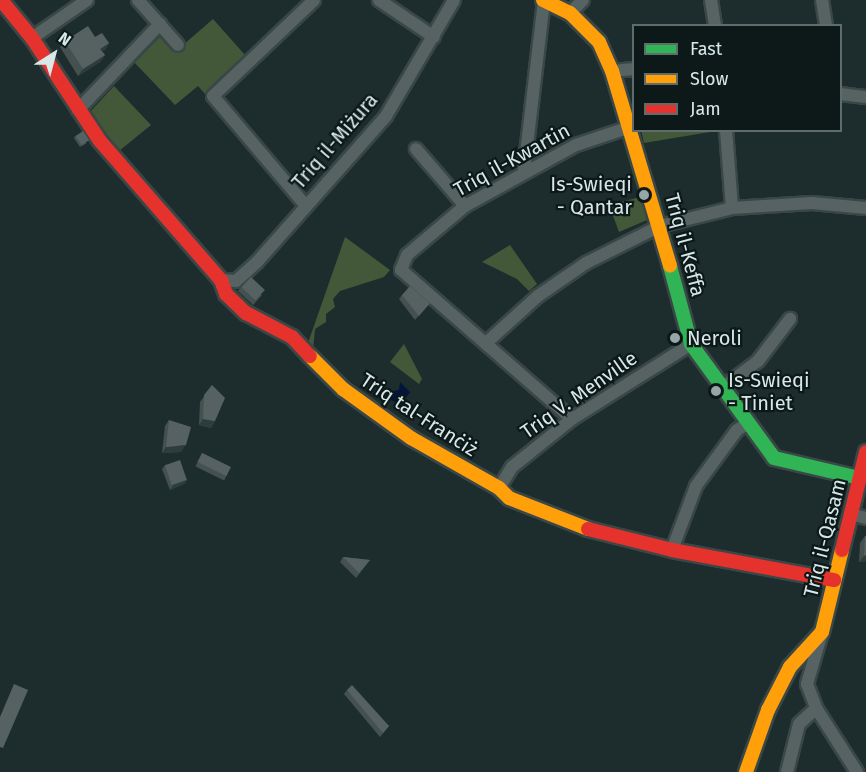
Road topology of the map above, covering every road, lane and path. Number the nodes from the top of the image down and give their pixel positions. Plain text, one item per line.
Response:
1 (1, 0) edge
2 (87, 0) edge
3 (138, 0) edge
4 (314, 0) edge
5 (379, 0) edge
6 (454, 0) edge
7 (543, 0) edge
8 (583, 0) edge
9 (711, 0) edge
10 (822, 0) edge
11 (570, 13) junction
12 (160, 24) junction
13 (715, 24) edge
14 (826, 24) edge
15 (434, 37) junction
16 (32, 38) junction
17 (178, 45) dead end
18 (632, 69) edge
19 (612, 71) junction
20 (842, 94) edge
21 (866, 97) edge
22 (78, 110) junction
23 (630, 127) junction
24 (726, 132) edge
25 (416, 149) dead end
26 (524, 171) junction
27 (306, 206) junction
28 (465, 206) junction
29 (732, 208) junction
30 (866, 208) edge
31 (660, 226) junction
32 (221, 280) junction
33 (790, 320) dead end
34 (486, 343) junction
35 (691, 344) junction
36 (722, 388) junction
37 (572, 419) junction
38 (748, 423) junction
39 (866, 452) edge
40 (859, 478) junction
41 (499, 488) junction
42 (851, 514) junction
43 (866, 518) edge
44 (672, 550) junction
45 (834, 580) junction
46 (822, 632) junction
47 (816, 708) junction
48 (746, 772) edge
49 (787, 772) edge
50 (857, 772) edge

1 - 16 street, Triq tal-Franċiż
2 - 16 street
3 - 12 street
4 - 27 street
5 - 15 street
6 - 15 street, Triq il-Miżura
7 - 11 street, Triq il-Keffa
7 - 26 street
8 - 11 street
9 - 13 street
10 - 14 street
11 - 19 street, Triq il-Keffa
12 - 17 street
12 - 22 street
15 - 27 street, Triq il-Miżura
16 - 22 street, Triq tal-Franċiż
18 - 19 street
19 - 23 street, Triq il-Keffa
20 - 21 street
22 - 32 street, Triq tal-Franċiż
23 - 26 street, Triq il-Kwartin
23 - 31 street, Triq il-Keffa
24 - 29 street
25 - 28 street
26 - 28 street, Triq il-Kwartin
27 - 32 street, Triq il-Miżura
28 - 34 street, Triq il-Kwartin
29 - 30 street
29 - 31 street
31 - 34 street
31 - 35 street, Triq il-Keffa
32 - 41 street, Triq tal-Franċiż
33 - 36 street
34 - 37 street
35 - 36 street, Triq il-Keffa
35 - 37 street, Triq V. Menville
36 - 38 street, Triq il-Keffa
37 - 41 street, Triq V. Menville
38 - 40 street, Triq il-Keffa
38 - 44 street
39 - 40 street, Triq il-Qasam
40 - 42 street, Triq il-Qasam
41 - 44 street, Triq tal-Franċiż
42 - 43 street
42 - 45 street, Triq il-Qasam
44 - 45 street, Triq tal-Franċiż
45 - 46 street, Triq il-Qasam
46 - 47 street
46 - 48 street
47 - 49 street
47 - 50 street

